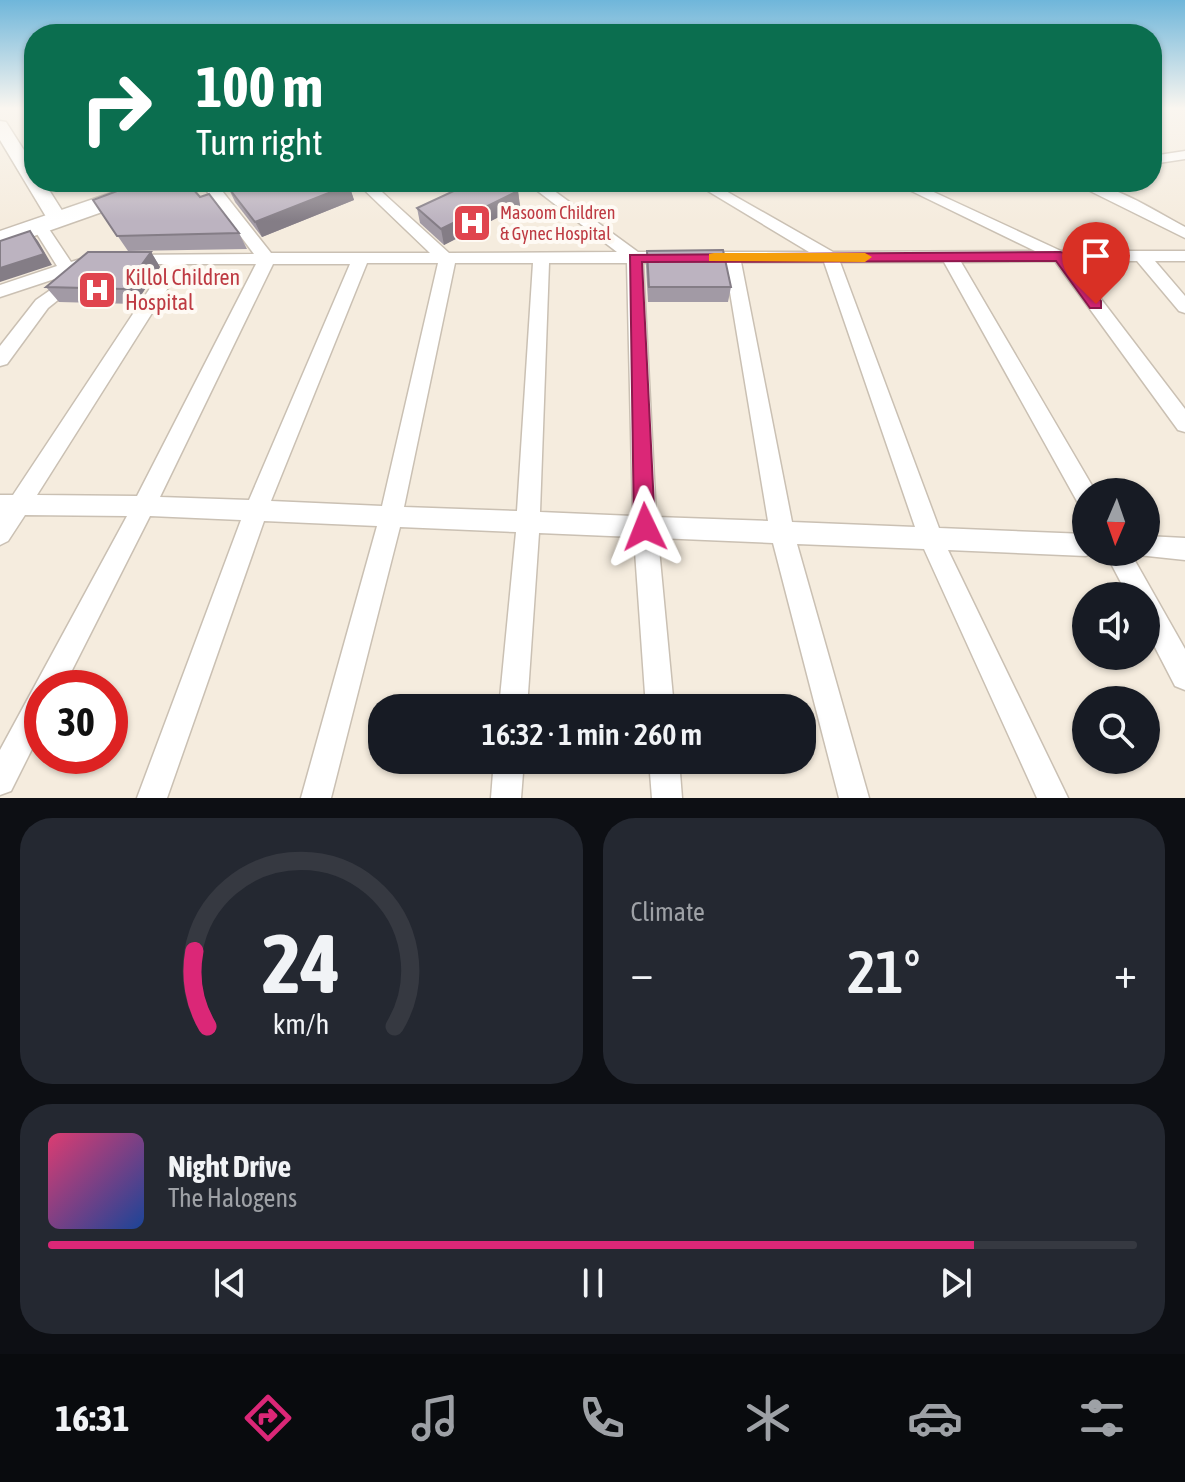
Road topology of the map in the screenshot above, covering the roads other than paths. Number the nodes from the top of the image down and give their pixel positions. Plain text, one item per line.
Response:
1 (13, 146) edge
2 (1185, 155) edge
3 (1162, 158) edge
4 (24, 165) edge
5 (38, 192) edge
6 (137, 192) edge
7 (215, 192) edge
8 (374, 192) edge
9 (546, 192) edge
10 (717, 192) edge
11 (921, 192) edge
12 (1104, 192) edge
13 (49, 223) junction
14 (1185, 233) edge
15 (0, 240) edge
16 (1185, 256) edge
17 (732, 257) junction
18 (830, 257) junction
19 (950, 257) junction
20 (1060, 257) junction
21 (1142, 257) junction
22 (361, 258) junction
23 (541, 258) junction
24 (635, 258) junction
25 (96, 259) junction
26 (267, 259) junction
27 (177, 260) junction
28 (447, 260) junction
29 (66, 267) junction
30 (0, 291) edge
31 (1185, 307) edge
32 (0, 359) edge
33 (1185, 424) edge
34 (1076, 478) edge
35 (10, 505) edge
36 (144, 506) junction
37 (256, 511) junction
38 (391, 516) junction
39 (528, 522) junction
40 (645, 527) junction
41 (782, 533) junction
42 (0, 534) edge
43 (931, 539) junction
44 (1072, 544) edge
45 (1160, 548) edge
46 (1185, 549) edge
47 (1160, 630) edge
48 (57, 670) edge
49 (1185, 676) edge
50 (514, 694) edge
51 (659, 694) edge
52 (24, 734) edge
53 (508, 774) edge
54 (665, 774) edge
55 (0, 780) edge
56 (152, 798) edge
57 (316, 798) edge
58 (506, 798) edge
59 (667, 798) edge
60 (854, 798) edge
61 (1053, 798) edge

1 - 4 street
2 - 3 street
5 - 13 street
6 - 13 main road
7 - 26 street
8 - 28 street
9 - 24 street
10 - 18 street
11 - 20 street
12 - 14 street
13 - 15 main road
13 - 29 street
16 - 21 street
17 - 18 street
17 - 24 street
17 - 41 street
18 - 19 street
18 - 43 street
19 - 20 street
19 - 34 street
20 - 21 street
20 - 33 street
21 - 31 street
22 - 26 street
22 - 28 street
22 - 37 street
23 - 24 street
23 - 28 street
23 - 39 street
24 - 40 street
25 - 27 street
25 - 29 street
25 - 32 street
26 - 27 street
26 - 36 street
27 - 35 street
28 - 38 street
29 - 30 street
35 - 36 street
35 - 42 street
36 - 37 street
36 - 48 street
37 - 38 street
37 - 56 street
38 - 39 street
38 - 57 street
39 - 40 street
39 - 50 street
40 - 41 street
40 - 51 street
41 - 43 street
41 - 60 street
43 - 44 street
43 - 61 street
45 - 46 street
47 - 49 street
52 - 55 street
53 - 58 street
54 - 59 street

